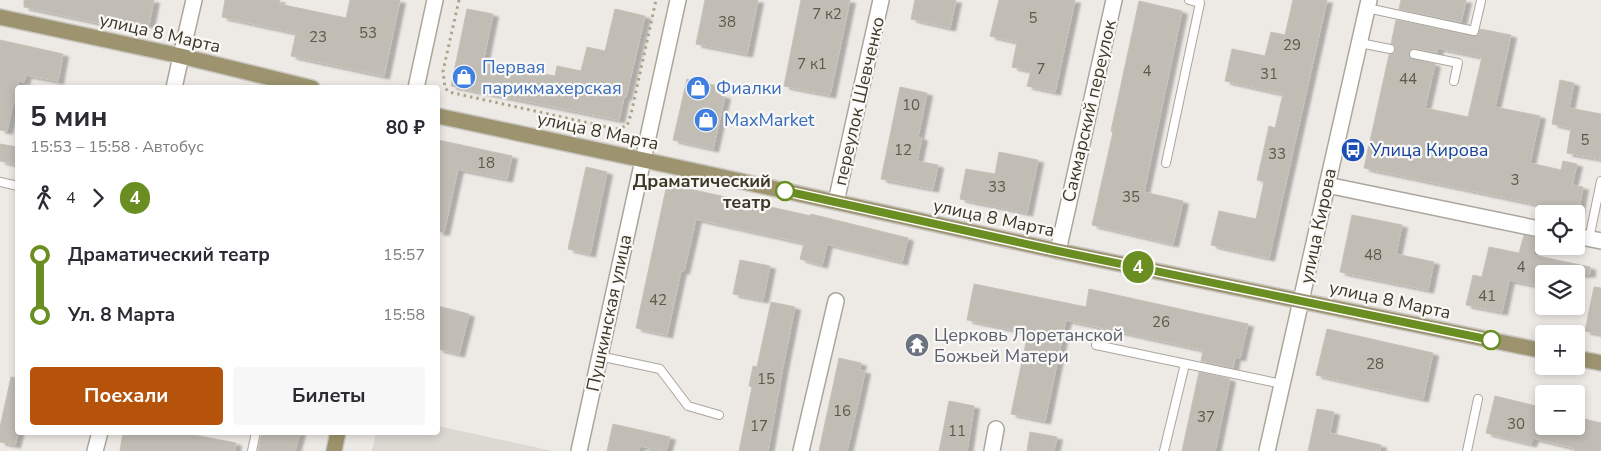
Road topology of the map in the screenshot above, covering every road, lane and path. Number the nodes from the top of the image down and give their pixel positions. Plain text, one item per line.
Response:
1 (194, 0) edge
2 (435, 0) edge
3 (459, 0) edge
4 (656, 0) edge
5 (678, 0) edge
6 (881, 0) edge
7 (1114, 0) edge
8 (1189, 0) edge
9 (1200, 1) edge
10 (1481, 1) dead end
11 (1368, 4) edge
12 (0, 17) edge
13 (1360, 43) junction
14 (1390, 49) dead end
15 (1414, 54) dead end
16 (181, 56) junction
17 (1454, 81) dead end
18 (175, 85) edge
19 (300, 85) edge
20 (417, 85) edge
21 (440, 116) edge
22 (643, 160) junction
23 (1166, 163) dead end
24 (1601, 181) edge
25 (0, 182) edge
26 (15, 185) edge
27 (1327, 186) junction
28 (836, 202) junction
29 (1535, 228) edge
30 (1589, 239) edge
31 (1058, 251) junction
32 (836, 301) dead end
33 (1302, 301) junction
34 (1096, 345) dead end
35 (1535, 349) edge
36 (600, 356) junction
37 (1585, 360) edge
38 (1601, 363) edge
39 (1185, 364) junction
40 (1282, 384) junction
41 (1478, 398) dead end
42 (719, 415) dead end
43 (996, 429) dead end
44 (99, 435) edge
45 (255, 435) edge
46 (337, 435) edge
47 (95, 451) edge
48 (252, 451) edge
49 (334, 451) edge
50 (578, 451) edge
51 (801, 451) edge
52 (992, 451) edge
53 (1164, 451) edge
54 (1267, 451) edge
55 (1468, 451) edge

1 - 16 street
2 - 20 street
3 - 4 path
5 - 22 street, Пушкинская улица
6 - 28 street, переулок Шевченко
7 - 31 street, Сакмарский переулок
8 - 9 lane
9 - 23 lane
10 - 11 lane
11 - 13 street, улица Кирова
12 - 16 main road, улица 8 Марта
13 - 14 lane
13 - 27 street, улица Кирова
15 - 17 lane
16 - 18 street
16 - 19 main road, улица 8 Марта
21 - 22 main road, улица 8 Марта
22 - 28 main road, улица 8 Марта
22 - 36 street, Пушкинская улица
24 - 30 lane
25 - 26 lane
27 - 29 street
27 - 33 street, улица Кирова
28 - 31 main road, улица 8 Марта
31 - 33 main road, улица 8 Марта
32 - 51 street
33 - 35 main road, улица 8 Марта
33 - 40 street, улица Кирова
34 - 39 lane
36 - 42 lane
36 - 50 street, Пушкинская улица
37 - 38 main road
39 - 40 lane
39 - 53 lane
40 - 54 street, улица Кирова
41 - 55 lane
43 - 52 street
44 - 47 street
45 - 48 lane
46 - 49 main road

